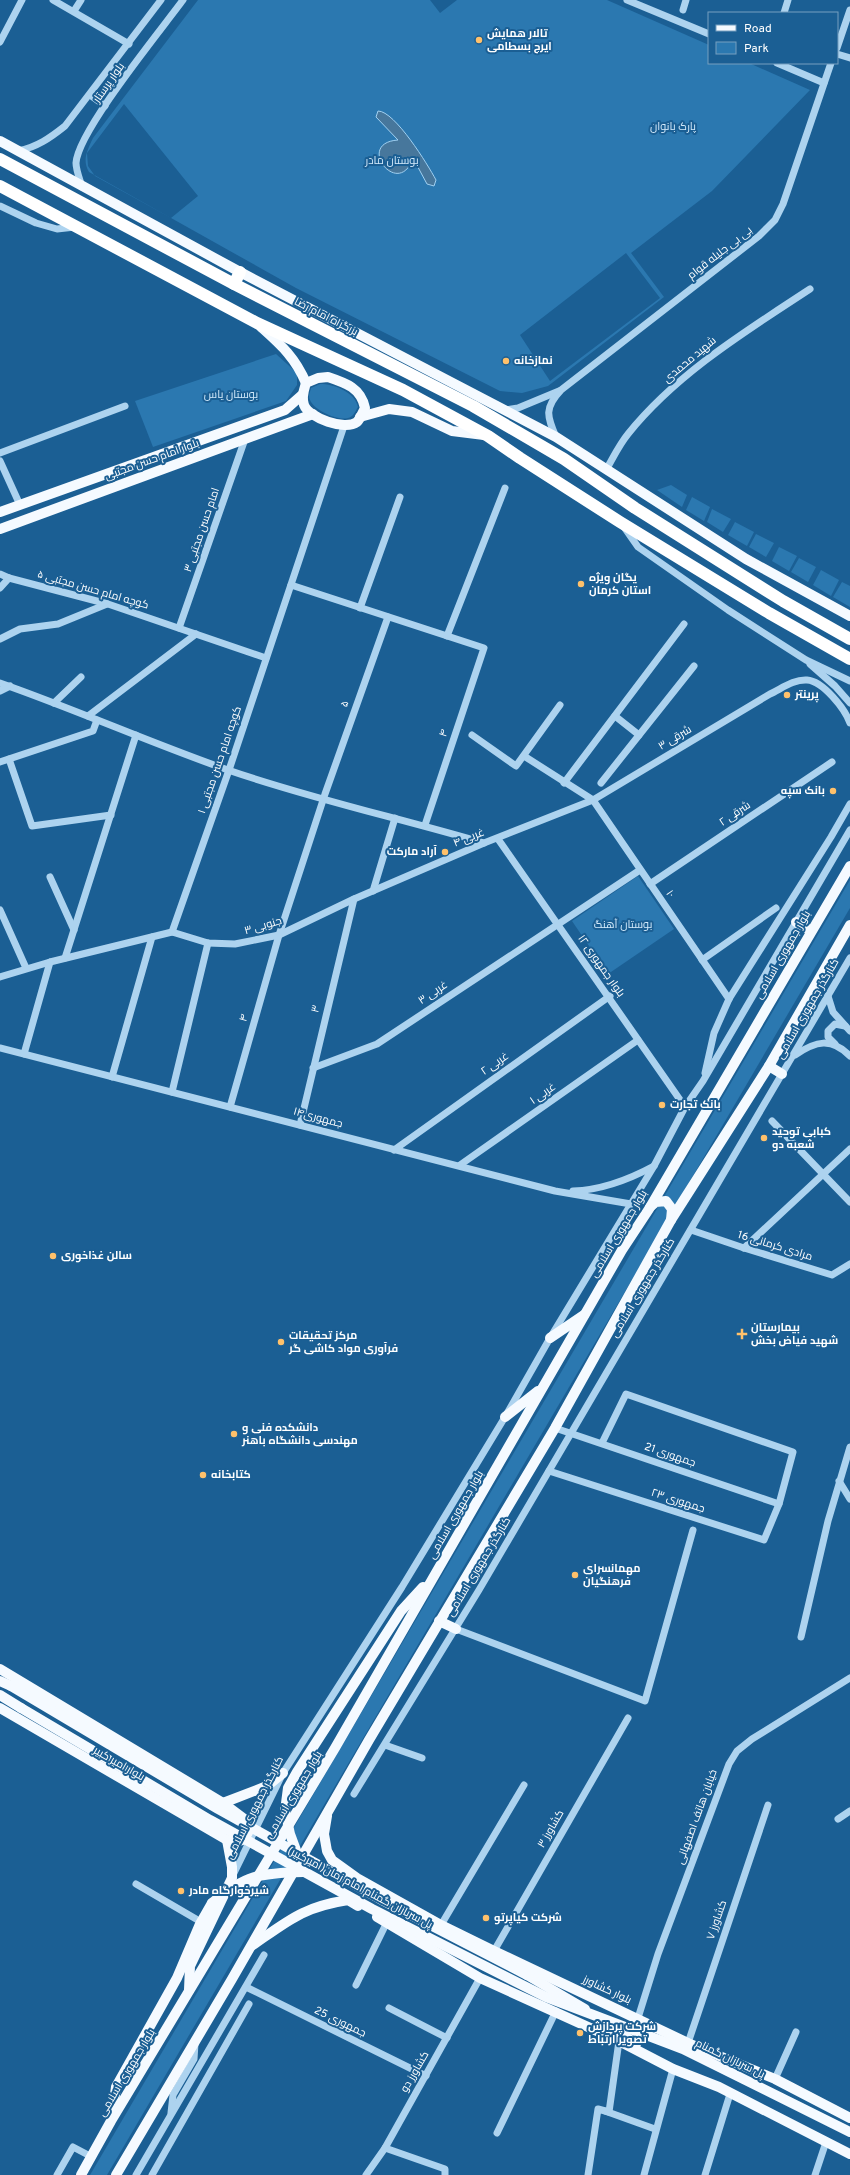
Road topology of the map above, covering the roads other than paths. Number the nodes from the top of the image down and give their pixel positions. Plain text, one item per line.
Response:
1 (22, 0) edge
2 (53, 0) edge
3 (81, 0) edge
4 (161, 0) edge
5 (183, 0) edge
6 (627, 0) edge
7 (686, 0) edge
8 (788, 0) edge
9 (683, 10) dead end
10 (850, 10) edge
11 (74, 11) junction
12 (784, 12) edge
13 (708, 34) edge
14 (0, 42) edge
15 (129, 44) junction
16 (838, 45) edge
17 (838, 54) edge
18 (850, 58) edge
19 (779, 64) edge
20 (832, 64) edge
21 (824, 83) junction
22 (90, 95) junction
23 (105, 106) junction
24 (0, 141) edge
25 (18, 151) junction
26 (0, 159) edge
27 (0, 186) edge
28 (82, 187) junction
29 (0, 206) edge
30 (77, 227) junction
31 (240, 272) junction
32 (234, 284) junction
33 (810, 289) dead end
34 (257, 323) junction
35 (306, 383) junction
36 (561, 390) junction
37 (302, 396) junction
38 (125, 406) dead end
39 (473, 406) junction
40 (285, 410) junction
41 (504, 410) junction
42 (313, 414) junction
43 (360, 417) junction
44 (290, 422) junction
45 (344, 426) junction
46 (488, 436) junction
47 (556, 437) junction
48 (245, 439) junction
49 (0, 453) edge
50 (0, 461) edge
51 (606, 470) junction
52 (505, 488) dead end
53 (400, 497) dead end
54 (20, 505) junction
55 (0, 512) edge
56 (620, 522) junction
57 (0, 529) edge
58 (0, 574) edge
59 (10, 578) junction
60 (291, 585) junction
61 (0, 588) edge
62 (108, 604) junction
63 (360, 608) junction
64 (850, 616) edge
65 (388, 617) junction
66 (684, 624) dead end
67 (180, 628) junction
68 (196, 634) junction
69 (447, 636) junction
70 (0, 639) edge
71 (850, 639) edge
72 (266, 658) junction
73 (850, 659) edge
74 (806, 660) junction
75 (694, 666) dead end
76 (81, 677) dead end
77 (850, 681) edge
78 (0, 683) edge
79 (10, 686) junction
80 (0, 691) edge
81 (54, 703) junction
82 (850, 703) edge
83 (560, 705) dead end
84 (88, 716) junction
85 (614, 716) junction
86 (97, 720) junction
87 (850, 723) edge
88 (136, 735) junction
89 (472, 735) dead end
90 (640, 735) junction
91 (524, 756) junction
92 (9, 759) junction
93 (0, 762) edge
94 (832, 762) dead end
95 (229, 770) junction
96 (564, 783) junction
97 (601, 783) dead end
98 (323, 799) junction
99 (593, 800) junction
100 (850, 804) edge
101 (111, 815) junction
102 (395, 818) junction
103 (425, 826) junction
104 (850, 830) edge
105 (498, 839) junction
106 (484, 843) junction
107 (850, 866) edge
108 (640, 870) junction
109 (50, 877) dead end
110 (650, 884) junction
111 (374, 891) junction
112 (354, 899) junction
113 (776, 908) dead end
114 (0, 910) edge
115 (796, 922) junction
116 (558, 923) junction
117 (850, 925) edge
118 (74, 930) junction
119 (811, 931) junction
120 (172, 932) junction
121 (279, 935) junction
122 (152, 937) junction
123 (208, 943) junction
124 (65, 958) junction
125 (850, 958) edge
126 (702, 960) junction
127 (50, 962) junction
128 (26, 968) junction
129 (0, 978) edge
130 (610, 996) junction
131 (828, 996) junction
132 (730, 999) junction
133 (848, 1028) edge
134 (638, 1040) junction
135 (834, 1044) junction
136 (0, 1048) edge
137 (24, 1054) junction
138 (793, 1056) junction
139 (850, 1056) edge
140 (769, 1066) junction
141 (313, 1068) junction
142 (782, 1074) junction
143 (112, 1077) junction
144 (703, 1081) junction
145 (172, 1092) junction
146 (230, 1107) junction
147 (685, 1107) junction
148 (772, 1122) dead end
149 (300, 1124) junction
150 (850, 1149) edge
151 (394, 1150) junction
152 (460, 1165) junction
153 (654, 1166) junction
154 (822, 1174) junction
155 (555, 1191) junction
156 (850, 1202) edge
157 (631, 1204) junction
158 (649, 1209) junction
159 (672, 1220) junction
160 (691, 1230) junction
161 (744, 1248) junction
162 (850, 1264) edge
163 (586, 1314) junction
164 (550, 1338) junction
165 (543, 1387) junction
166 (506, 1417) junction
167 (555, 1428) junction
168 (571, 1433) junction
169 (602, 1443) junction
170 (850, 1447) edge
171 (549, 1471) junction
172 (839, 1481) junction
173 (850, 1499) edge
174 (779, 1504) junction
175 (693, 1530) dead end
176 (435, 1575) junction
177 (439, 1621) junction
178 (456, 1629) junction
179 (801, 1637) dead end
180 (0, 1669) edge
181 (850, 1678) edge
182 (0, 1681) edge
183 (0, 1696) edge
184 (0, 1708) edge
185 (628, 1718) dead end
186 (385, 1745) junction
187 (422, 1758) dead end
188 (283, 1773) junction
189 (524, 1785) dead end
190 (354, 1794) dead end
191 (223, 1803) junction
192 (768, 1805) dead end
193 (329, 1808) junction
194 (850, 1811) edge
195 (838, 1819) dead end
196 (226, 1840) junction
197 (297, 1853) junction
198 (303, 1872) junction
199 (232, 1878) junction
200 (357, 1878) junction
201 (136, 1884) dead end
202 (348, 1900) junction
203 (196, 1919) dead end
204 (387, 1922) junction
205 (442, 1925) junction
206 (250, 1948) junction
207 (494, 1951) junction
208 (264, 1955) dead end
209 (480, 1978) junction
210 (356, 1985) dead end
211 (246, 1987) junction
212 (189, 1993) junction
213 (546, 1998) joint
214 (249, 2004) dead end
215 (389, 2008) dead end
216 (556, 2012) junction
217 (638, 2018) junction
218 (796, 2032) dead end
219 (447, 2038) junction
220 (195, 2041) junction
221 (619, 2041) junction
222 (688, 2043) junction
223 (673, 2069) junction
224 (426, 2076) junction
225 (775, 2079) junction
226 (730, 2094) junction
227 (598, 2109) junction
228 (170, 2117) junction
229 (850, 2118) edge
230 (111, 2121) junction
231 (655, 2129) junction
232 (850, 2132) edge
233 (497, 2134) dead end
234 (826, 2142) junction
235 (384, 2148) junction
236 (850, 2154) edge
237 (92, 2157) junction
238 (57, 2175) edge
239 (81, 2175) edge
240 (116, 2175) edge
241 (136, 2175) edge
242 (152, 2175) edge
243 (366, 2175) edge
244 (445, 2175) edge
245 (588, 2175) edge
246 (644, 2175) edge
247 (705, 2175) edge
248 (815, 2175) edge

1 - 14 street
2 - 11 street
3 - 11 street
4 - 15 street, بلوار پرستار
5 - 23 street, بلوار پرستار
6 - 13 street
7 - 9 street
8 - 12 street
10 - 16 street
11 - 15 street
15 - 22 street, بلوار پرستار
17 - 18 street
19 - 21 street
20 - 21 street, بی بی جلیله قوام
21 - 36 street, بی بی جلیله قوام
22 - 23 street
22 - 25 street, بلوار پرستار
23 - 28 street, بلوار پرستار
24 - 25 main road
25 - 28 main road
26 - 32 highway, بزرگراه امام رضا
27 - 30 highway
28 - 31 main road
29 - 30 street
30 - 34 highway
31 - 32 highway
31 - 41 main road
32 - 39 highway, بزرگراه امام رضا
33 - 51 street, شهید محمدی
34 - 35 main road
34 - 46 highway
35 - 37 main road
35 - 43 main road
36 - 41 street
36 - 47 street
37 - 40 main road, بلوار امام حسن مجتبی
37 - 42 main road
38 - 49 street
39 - 41 main road
39 - 71 highway, بزرگراه امام رضا
40 - 44 main road
40 - 54 main road, بلوار امام حسن مجتبی
41 - 47 main road
42 - 44 main road, بلوار امام حسن مجتبی
42 - 45 main road
43 - 45 main road
43 - 46 main road
44 - 48 main road, بلوار امام حسن مجتبی
45 - 60 street, کوچه امام حسن مجتبی ۱
46 - 56 highway
47 - 51 main road
48 - 57 main road, بلوار امام حسن مجتبی
48 - 67 street, امام حسن مجتبی ۳
50 - 54 street
51 - 64 main road
52 - 69 street
53 - 63 street
54 - 55 main road, بلوار امام حسن مجتبی
56 - 73 highway
56 - 74 street
58 - 59 street, کوچه امام حسن مجتبی ۵
59 - 61 street
59 - 62 street, کوچه امام حسن مجتبی ۵
60 - 63 street
60 - 72 street, کوچه امام حسن مجتبی ۱
62 - 67 street, کوچه امام حسن مجتبی ۵
62 - 70 street
63 - 65 street
65 - 69 street
65 - 98 street, ۵
66 - 85 street
67 - 68 street, کوچه امام حسن مجتبی ۵
68 - 72 street, کوچه امام حسن مجتبی ۵
68 - 84 street
69 - 103 street, ۴
72 - 95 street, کوچه امام حسن مجتبی ۱
74 - 77 street
74 - 82 street
75 - 90 street
76 - 81 street
78 - 79 street
79 - 80 street
79 - 81 street
81 - 84 street
83 - 91 street
84 - 86 street
85 - 90 street
85 - 96 street
86 - 88 street
86 - 92 street
87 - 99 street, ۳ شرقی
88 - 95 street
88 - 101 street
89 - 91 street
90 - 97 street
91 - 96 street
92 - 93 street
92 - 101 street
94 - 110 street, ۲ شرقی
95 - 98 street
95 - 120 street, کوچه امام حسن مجتبی ۱
96 - 99 street
98 - 102 street
98 - 121 street, ۵
99 - 105 street, ۴ غربی
99 - 108 street, ۱۰
100 - 132 street
101 - 118 street
102 - 103 street
102 - 111 street
103 - 106 street
104 - 115 street, کنارگذر جمهوری اسلامی
105 - 106 street, ۴ غربی
105 - 116 street, بلوار جمهوری ۱۲
106 - 111 street, ۴ غربی
107 - 119 main road, بلوار جمهوری اسلامی
108 - 110 street, ۱۰
108 - 116 street, ۳ غربی
109 - 118 street
110 - 126 street, ۱۰
111 - 112 street, ۴ غربی
112 - 121 street, ۳ جنوبی
112 - 141 street, ۳
113 - 126 street
114 - 128 street
115 - 119 main road
115 - 144 street, کنارگذر جمهوری اسلامی
116 - 130 street, بلوار جمهوری ۱۲
116 - 141 street, ۳ غربی
117 - 140 main road
118 - 124 street
119 - 158 main road, بلوار جمهوری اسلامی
120 - 122 street
120 - 123 street, ۳ جنوبی
121 - 123 street, ۳ جنوبی
121 - 146 street, ۴
122 - 124 street
122 - 143 street
123 - 145 street
124 - 127 street
125 - 131 street, کنارگذر جمهوری اسلامی
126 - 132 street, ۱۰
127 - 128 street
127 - 137 street
128 - 129 street
130 - 134 street, بلوار جمهوری ۱۲
130 - 151 street, ۲ غربی
131 - 133 street
131 - 138 street, کنارگذر جمهوری اسلامی
132 - 144 street
133 - 135 street
134 - 147 street, بلوار جمهوری ۱۲
134 - 152 street, ۱ غربی
135 - 138 street
135 - 139 street
136 - 137 street, جمهوری۱۴
137 - 143 street, جمهوری۱۴
138 - 142 street, کنارگذر جمهوری اسلامی
140 - 142 main road
140 - 159 main road
141 - 149 street, ۳
142 - 160 street, کنارگذر جمهوری اسلامی
143 - 145 street, جمهوری۱۴
144 - 147 street, کنارگذر جمهوری اسلامی
145 - 146 street, جمهوری۱۴
146 - 149 street, جمهوری۱۴
147 - 153 street, کنارگذر جمهوری اسلامی
148 - 154 street
149 - 151 street, جمهوری۱۴
150 - 154 street
151 - 152 street, جمهوری۱۴
152 - 155 street, جمهوری۱۴
153 - 155 street
153 - 157 street, کنارگذر جمهوری اسلامی
154 - 156 street
154 - 161 street
155 - 157 street, جمهوری۱۴
157 - 164 street, کنارگذر جمهوری اسلامی
158 - 159 main road
158 - 163 main road, بلوار جمهوری اسلامی
159 - 167 main road
160 - 161 street, مرادی کرمانی 16
160 - 168 street, کنارگذر جمهوری اسلامی
161 - 162 street, مرادی کرمانی 16
163 - 164 main road
163 - 165 main road, بلوار جمهوری اسلامی
164 - 166 street, کنارگذر جمهوری اسلامی
165 - 166 main road
165 - 176 main road, بلوار جمهوری اسلامی
166 - 188 street, کنارگذر جمهوری اسلامی
167 - 168 street, جمهوری 21
167 - 177 main road
168 - 169 street, جمهوری 21
168 - 171 street, کنارگذر جمهوری اسلامی
169 - 174 street, جمهوری 21
169 - 174 street
170 - 172 street
171 - 174 street, ۲۳ جمهوری
171 - 178 street, کنارگذر جمهوری اسلامی
172 - 173 street
172 - 179 street
175 - 178 street
176 - 197 main road, bridge
176 - 212 main road, بلوار جمهوری اسلامی
177 - 178 main road
177 - 193 main road
178 - 186 street, کنارگذر جمهوری اسلامی
180 - 191 main road, بلوار امیر کبیر
181 - 217 street, خیابان هاتف اصفهانی
182 - 197 main road, پل سربازان گمنام امام زمان(امیرکبیر), bridge
183 - 198 main road, پل سربازان گمنام امام زمان(امیرکبیر), bridge
184 - 196 main road, بلوار امیر کبیر
185 - 207 street, کشاورز ۳
186 - 187 street
186 - 190 street, کنارگذر جمهوری اسلامی
188 - 191 main road
188 - 199 street, کنارگذر جمهوری اسلامی
189 - 205 street
191 - 196 main road, بلوار امیر کبیر
192 - 222 street, کشاورز ۷
193 - 200 main road
193 - 206 main road
194 - 195 street
196 - 199 main road
197 - 223 main road, پل سربازان گمنام امام زمان(امیرکبیر), bridge
198 - 213 main road, پل سربازان گمنام امام زمان(امیرکبیر), bridge
198 - 230 main road, bridge
199 - 212 main road
200 - 202 main road
200 - 205 main road, بلوار کشاورز
201 - 203 street
202 - 204 main road
202 - 206 main road
204 - 209 main road
204 - 210 street
205 - 207 main road, بلوار کشاورز
206 - 220 main road
207 - 217 main road, بلوار کشاورز
208 - 211 street
209 - 216 main road
209 - 219 street, کشاورز دو
211 - 224 street, جمهوری 25
211 - 228 street
212 - 230 main road, بلوار جمهوری اسلامی
213 - 232 main road, پل سربازان گمنام, bridge
214 - 242 street
215 - 219 street
216 - 221 main road
216 - 233 street
217 - 222 main road, بلوار کشاورز
218 - 225 street
219 - 224 street, کشاورز دو
220 - 228 street
220 - 240 main road
221 - 223 main road
221 - 227 street
222 - 225 main road, بلوار کشاورز
223 - 226 main road
223 - 231 street
224 - 235 street, کشاورز دو
225 - 229 main road, بلوار کشاورز
226 - 234 main road
226 - 247 street
227 - 231 street
227 - 245 street
228 - 241 street
230 - 237 main road, بلوار جمهوری اسلامی
231 - 246 street
234 - 236 main road
234 - 248 street
235 - 243 street, کشاورز دو
235 - 244 street
237 - 238 street
237 - 239 main road, بلوار جمهوری اسلامی

